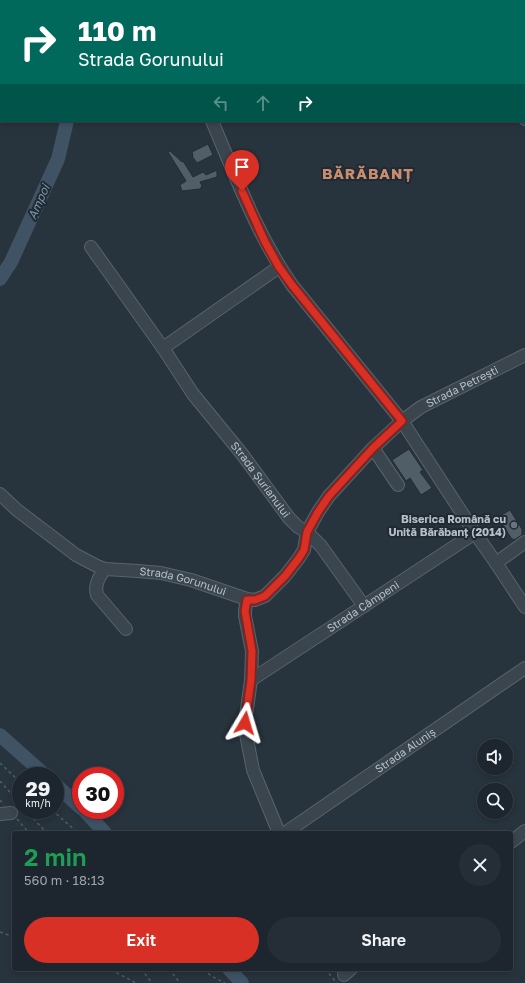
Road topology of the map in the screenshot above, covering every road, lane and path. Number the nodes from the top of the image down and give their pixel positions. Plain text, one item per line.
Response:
1 (212, 122) edge
2 (91, 247) dead end
3 (279, 267) junction
4 (163, 348) junction
5 (525, 355) edge
6 (402, 421) junction
7 (373, 448) junction
8 (398, 485) dead end
9 (0, 494) edge
10 (307, 532) junction
11 (475, 533) junction
12 (525, 542) edge
13 (496, 563) junction
14 (105, 569) junction
15 (247, 600) junction
16 (364, 606) junction
17 (525, 607) edge
18 (126, 629) dead end
19 (525, 668) edge
20 (251, 680) junction
21 (0, 763) edge
22 (12, 774) edge
23 (0, 781) edge
24 (12, 795) edge
25 (34, 819) edge
26 (62, 819) edge
27 (45, 831) edge
28 (76, 831) edge
29 (278, 831) edge
30 (288, 831) edge
31 (525, 831) edge
32 (513, 840) edge
33 (0, 934) edge
34 (12, 937) edge
35 (111, 971) edge
36 (143, 971) edge
37 (171, 971) edge
38 (206, 971) edge
39 (330, 971) edge
40 (344, 976) edge
41 (136, 983) edge
42 (152, 983) edge
43 (180, 983) edge
44 (225, 983) edge

1 - 3 street
2 - 4 street, Strada Șurianului
3 - 4 street
3 - 6 street
4 - 10 street, Strada Șurianului
5 - 6 street, Strada Petrești
6 - 7 street
6 - 11 street
7 - 8 street
7 - 10 street
9 - 14 street, Strada Gorunului
10 - 15 street
10 - 16 street, Strada Șurianului
11 - 13 street
11 - 16 street, Strada Câmpeni
12 - 13 street
13 - 17 street
14 - 15 street, Strada Gorunului
14 - 18 street
15 - 20 street
16 - 20 street, Strada Câmpeni
19 - 30 street, Strada Aluniș
20 - 29 street
21 - 22 path
23 - 24 path
25 - 27 path
26 - 28 path
31 - 32 street
33 - 34 path
35 - 41 path
36 - 42 path
37 - 43 path
38 - 44 path
39 - 40 path

